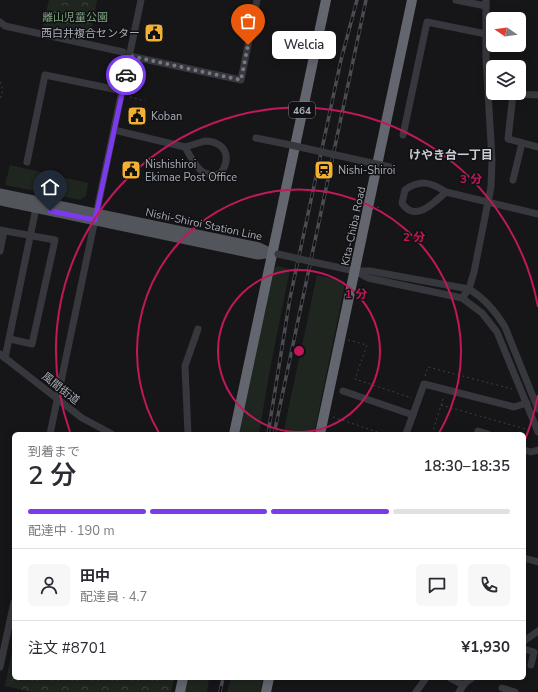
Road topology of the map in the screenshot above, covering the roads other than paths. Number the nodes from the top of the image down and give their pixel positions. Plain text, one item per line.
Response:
1 (141, 0) edge
2 (257, 0) edge
3 (326, 0) edge
4 (412, 0) edge
5 (456, 0) edge
6 (486, 3) edge
7 (0, 22) edge
8 (486, 34) edge
9 (486, 52) edge
10 (126, 54) junction
11 (122, 91) junction
12 (538, 95) edge
13 (114, 130) junction
14 (403, 135) dead end
15 (256, 138) dead end
16 (522, 143) junction
17 (538, 146) edge
18 (185, 147) junction
19 (27, 162) dead end
20 (390, 167) dead end
21 (513, 180) dead end
22 (446, 192) junction
23 (0, 193) edge
24 (0, 201) edge
25 (489, 203) junction
26 (36, 208) junction
27 (538, 214) edge
28 (96, 217) junction
29 (2, 230) edge
30 (31, 236) junction
31 (0, 251) edge
32 (275, 253) junction
33 (352, 271) junction
34 (469, 289) junction
35 (462, 298) junction
36 (198, 329) dead end
37 (10, 339) junction
38 (3, 356) edge
39 (344, 391) dead end
40 (57, 398) junction
41 (527, 403) junction
42 (538, 409) edge
43 (413, 415) junction
44 (534, 431) edge
45 (50, 432) edge
46 (108, 432) edge
47 (188, 432) edge
48 (234, 432) edge
49 (320, 432) edge
50 (407, 432) edge
51 (538, 450) edge
52 (526, 451) edge
53 (526, 559) edge
54 (538, 562) edge
55 (12, 609) edge
56 (538, 631) edge
57 (526, 640) edge
58 (2, 644) edge
59 (526, 650) edge
60 (532, 665) dead end
61 (0, 667) edge
62 (183, 680) edge
63 (269, 680) edge
64 (425, 680) edge
65 (453, 680) edge
66 (463, 687) edge
67 (502, 688) dead end
68 (180, 692) edge
69 (266, 692) edge
70 (416, 692) edge
71 (458, 692) edge
72 (515, 692) edge

1 - 10 street
2 - 10 street
3 - 32 highway, 464
4 - 33 highway, Kita-Chiba Road
5 - 6 street
7 - 10 street
8 - 14 street
9 - 25 street
10 - 11 street
11 - 13 street
11 - 19 street
12 - 16 street
13 - 18 street
13 - 28 street
15 - 20 street, bridge
16 - 17 street
16 - 21 street
18 - 18 street
22 - 22 street
22 - 25 street
23 - 28 main road, Nishi-Shiroi Station Line
24 - 26 main road, Nishi-Shiroi Station Line
25 - 27 street
25 - 34 street
26 - 28 main road, Nishi-Shiroi Station Line
26 - 30 street
28 - 32 main road, Nishi-Shiroi Station Line
28 - 40 street
29 - 30 street
29 - 31 street
30 - 37 street
30 - 37 street
32 - 33 street, bridge
32 - 48 highway, 464
33 - 34 street
33 - 35 street
33 - 49 highway, Kita-Chiba Road
34 - 35 street
34 - 42 street
35 - 41 street
36 - 47 street
37 - 38 street
38 - 40 street, 風間街道
39 - 43 street
40 - 45 street
40 - 46 street, 風間街道
41 - 43 street
41 - 44 street
43 - 50 street
51 - 52 street
53 - 54 street
55 - 58 street
56 - 57 street
58 - 61 street
59 - 60 street
62 - 68 highway
63 - 69 highway
64 - 70 street
65 - 66 street
66 - 71 street
67 - 72 street

